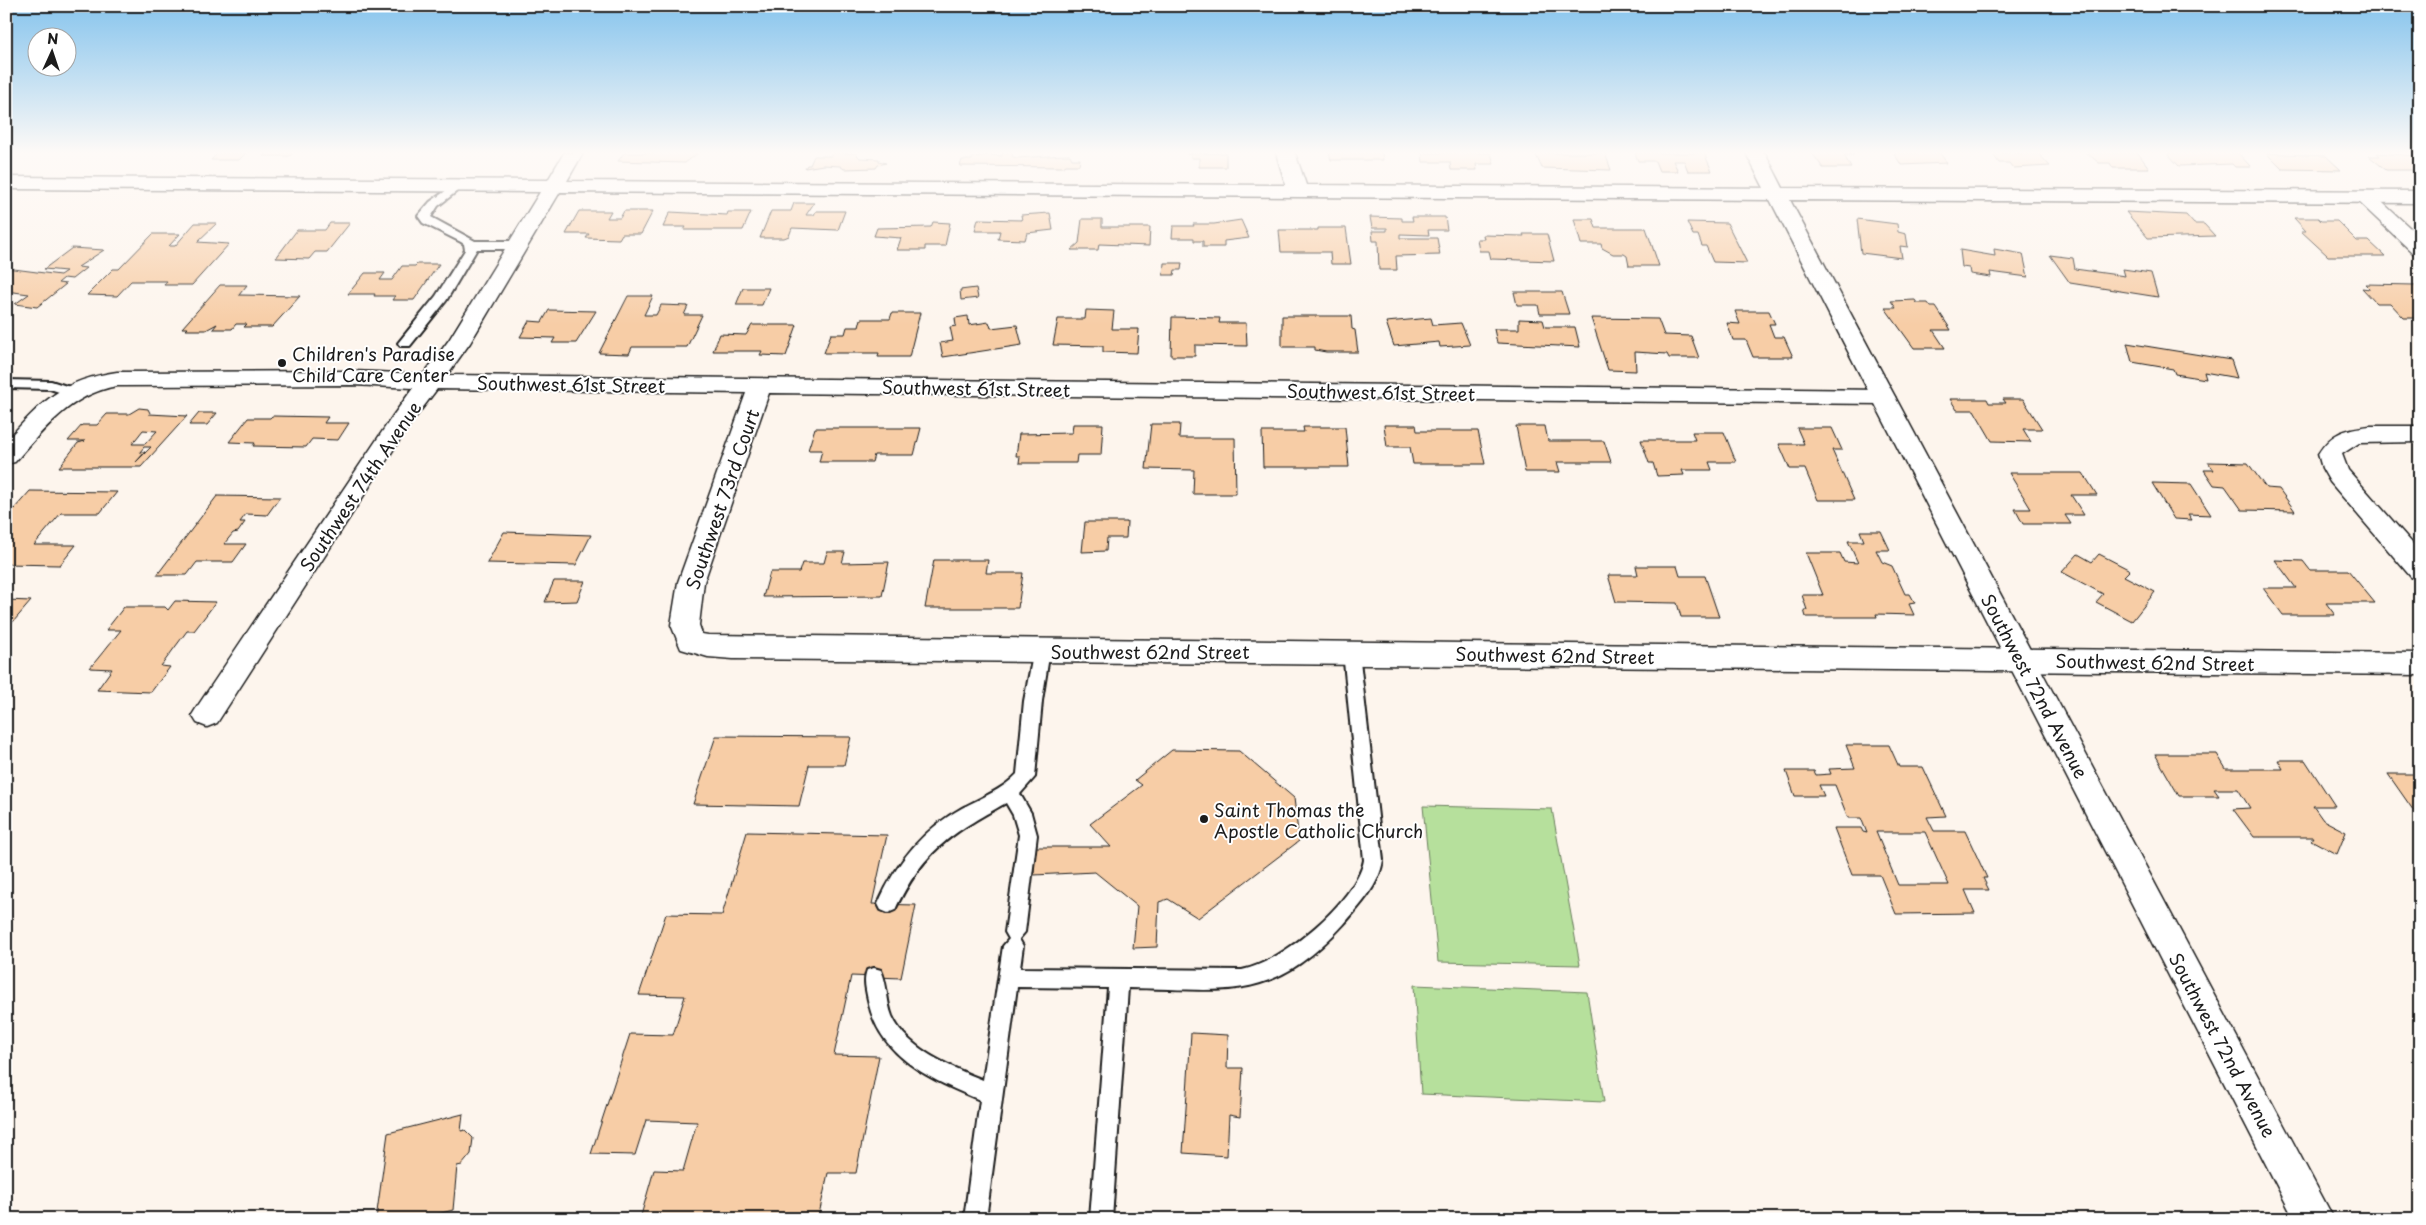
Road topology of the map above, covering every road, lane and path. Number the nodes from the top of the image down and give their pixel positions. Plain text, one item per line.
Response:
1 (429, 210) edge
2 (540, 210) edge
3 (1785, 210) edge
4 (2379, 210) edge
5 (471, 245) junction
6 (519, 246) junction
7 (2420, 249) edge
8 (405, 343) dead end
9 (432, 381) junction
10 (6, 384) edge
11 (760, 386) junction
12 (71, 392) junction
13 (1883, 397) junction
14 (2420, 434) edge
15 (6, 456) edge
16 (2420, 570) edge
17 (691, 640) joint
18 (1042, 650) junction
19 (1352, 652) junction
20 (2021, 661) junction
21 (2420, 664) edge
22 (207, 715) dead end
23 (1010, 793) junction
24 (888, 904) dead end
25 (874, 977) dead end
26 (1008, 977) junction
27 (1120, 979) junction
28 (990, 1093) junction
29 (975, 1219) edge
30 (1101, 1219) edge
31 (2316, 1219) edge

1 - 5 lane
2 - 6 street, Southwest 74th Avenue
3 - 13 street, Southwest 72nd Avenue
4 - 7 street
5 - 6 lane
5 - 8 lane
6 - 9 street, Southwest 74th Avenue
9 - 11 street, Southwest 61st Street
9 - 12 street, Southwest 61st Street
9 - 22 street, Southwest 74th Avenue
10 - 12 lane
11 - 13 street, Southwest 61st Street
11 - 17 street, Southwest 73rd Court
12 - 15 street, Southwest 61st Street
13 - 20 street, Southwest 72nd Avenue
14 - 16 street
17 - 18 street, Southwest 62nd Street
18 - 19 street, Southwest 62nd Street
18 - 23 lane
19 - 20 street, Southwest 62nd Street
19 - 27 lane
20 - 21 street, Southwest 62nd Street
20 - 31 street, Southwest 72nd Avenue
23 - 24 lane
23 - 26 lane
25 - 28 lane
26 - 27 lane
26 - 28 lane
27 - 30 lane
28 - 29 lane

